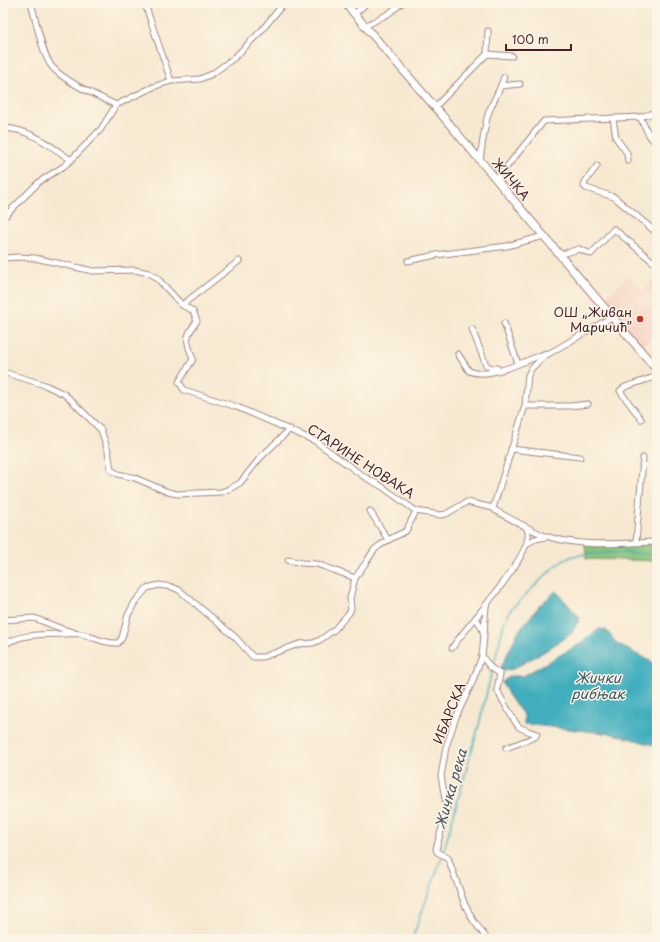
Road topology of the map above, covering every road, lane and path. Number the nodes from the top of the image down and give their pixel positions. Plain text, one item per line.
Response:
1 (31, 3) edge
2 (146, 3) edge
3 (284, 3) edge
4 (345, 3) edge
5 (367, 3) edge
6 (402, 3) edge
7 (354, 14) junction
8 (365, 26) junction
9 (488, 32) dead end
10 (487, 54) junction
11 (512, 56) dead end
12 (504, 77) dead end
13 (171, 81) junction
14 (520, 84) dead end
15 (501, 86) junction
16 (116, 105) junction
17 (435, 107) junction
18 (657, 112) edge
19 (640, 117) junction
20 (613, 118) junction
21 (3, 128) edge
22 (657, 145) edge
23 (71, 160) junction
24 (480, 160) junction
25 (628, 161) dead end
26 (597, 166) dead end
27 (496, 180) junction
28 (3, 218) edge
29 (657, 233) edge
30 (544, 236) junction
31 (559, 255) junction
32 (3, 258) edge
33 (239, 261) dead end
34 (408, 261) dead end
35 (657, 265) edge
36 (182, 305) junction
37 (612, 317) junction
38 (504, 323) dead end
39 (472, 329) dead end
40 (554, 350) junction
41 (458, 354) dead end
42 (532, 358) junction
43 (517, 361) junction
44 (657, 370) edge
45 (3, 372) edge
46 (657, 376) edge
47 (588, 404) dead end
48 (525, 406) junction
49 (641, 419) dead end
50 (290, 429) junction
51 (511, 450) junction
52 (580, 456) dead end
53 (643, 458) dead end
54 (493, 508) junction
55 (370, 511) dead end
56 (416, 511) junction
57 (525, 526) junction
58 (549, 537) junction
59 (388, 540) junction
60 (636, 542) junction
61 (657, 542) edge
62 (528, 543) junction
63 (288, 560) dead end
64 (355, 578) junction
65 (486, 605) junction
66 (476, 618) junction
67 (3, 620) edge
68 (81, 634) junction
69 (484, 636) junction
70 (3, 645) edge
71 (452, 648) dead end
72 (482, 656) junction
73 (506, 748) dead end
74 (487, 939) edge

1 - 16 street
2 - 13 street
3 - 13 street
4 - 7 main road, ЖИЧКА
5 - 7 street
6 - 8 street
7 - 8 main road, ЖИЧКА
8 - 17 main road, ЖИЧКА
9 - 10 street
10 - 11 street
10 - 17 street
12 - 15 street
13 - 16 street
14 - 15 street
15 - 24 street
16 - 23 street
17 - 24 main road, ЖИЧКА
18 - 19 street
19 - 20 street
19 - 22 street
20 - 25 street
20 - 27 street
21 - 23 street
23 - 28 street
24 - 27 main road, ЖИЧКА
26 - 29 street
27 - 30 main road, ЖИЧКА
30 - 31 main road, ЖИЧКА
30 - 34 street
31 - 35 street
31 - 37 main road, ЖИЧКА
32 - 36 street
33 - 36 street
36 - 50 street
37 - 40 street
37 - 44 main road, ЖИЧКА
38 - 43 street
39 - 43 street
40 - 42 street
40 - 48 street
41 - 42 street
42 - 43 street
45 - 50 street, СТАРИНЕ НОВАКА
46 - 49 street
47 - 48 street
48 - 51 street
50 - 56 street, СТАРИНЕ НОВАКА
51 - 52 street
51 - 54 street
53 - 60 street
54 - 56 street, СТАРИНЕ НОВАКА
54 - 57 street, СТАРИНЕ НОВАКА
55 - 59 street
56 - 59 street
57 - 58 street, СТАРИНЕ НОВАКА
57 - 62 street
58 - 60 street
58 - 62 street
59 - 64 street
60 - 61 street
62 - 65 street
63 - 64 street
64 - 68 street
65 - 66 street
65 - 69 street, ИБАРСКА
66 - 69 street, ИБАРСКА
66 - 71 street
67 - 68 street
68 - 70 street
69 - 72 street, ИБАРСКА
72 - 73 street
72 - 74 street, ИБАРСКА

